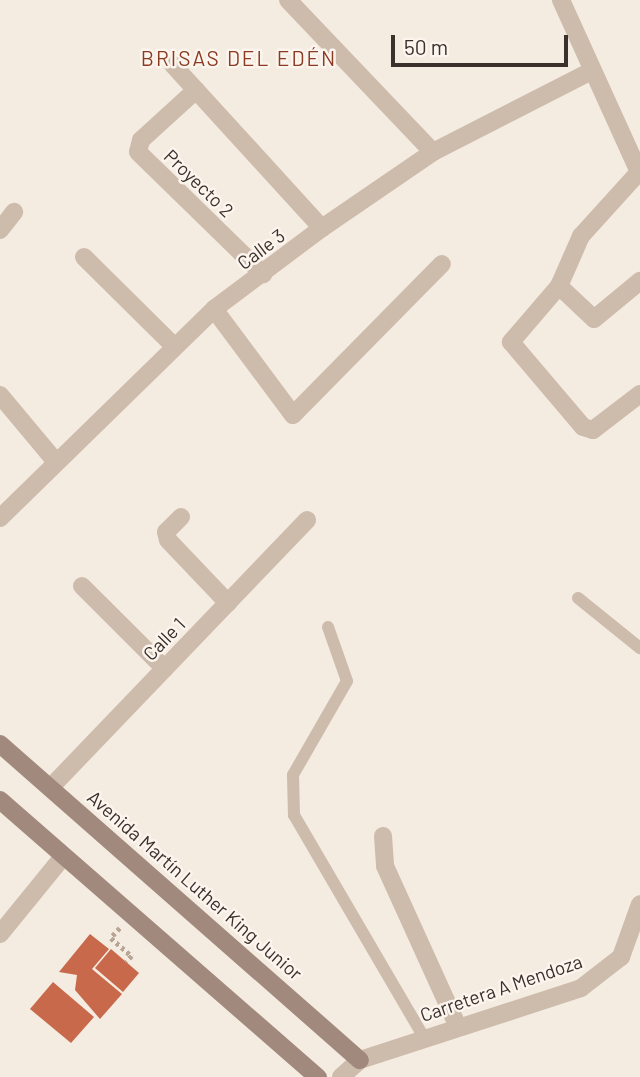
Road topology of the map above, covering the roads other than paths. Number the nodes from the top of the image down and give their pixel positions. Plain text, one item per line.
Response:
1 (288, 0) edge
2 (561, 0) edge
3 (309, 7) edge
4 (173, 65) dead end
5 (591, 71) junction
6 (196, 90) junction
7 (433, 152) junction
8 (639, 173) edge
9 (14, 212) dead end
10 (322, 228) junction
11 (0, 230) edge
12 (84, 257) dead end
13 (442, 264) dead end
14 (263, 274) junction
15 (640, 281) edge
16 (559, 286) junction
17 (214, 309) junction
18 (174, 346) junction
19 (640, 394) edge
20 (0, 395) edge
21 (56, 462) junction
22 (181, 517) dead end
23 (0, 518) edge
24 (307, 520) dead end
25 (82, 586) dead end
26 (578, 598) dead end
27 (228, 603) junction
28 (328, 627) dead end
29 (640, 648) edge
30 (165, 669) junction
31 (0, 744) edge
32 (51, 787) junction
33 (0, 800) edge
34 (383, 836) dead end
35 (62, 858) junction
36 (639, 912) edge
37 (0, 934) edge
38 (457, 1025) junction
39 (423, 1037) junction
40 (360, 1060) junction
41 (318, 1077) edge
42 (341, 1077) edge

1 - 3 street
2 - 5 street
3 - 7 street
4 - 6 street
5 - 7 street, Calle 3
5 - 8 street
6 - 10 street
6 - 14 street, Proyecto 2
7 - 10 street, Calle 3
8 - 16 street
9 - 11 street
10 - 14 street, Calle 3
12 - 18 street
13 - 17 street
14 - 17 street, Calle 3
15 - 16 street
16 - 19 street
17 - 18 street, Calle 3
18 - 21 street, Calle 3
20 - 21 street
21 - 23 street, Calle 3
22 - 27 street
24 - 27 street, Calle 1
25 - 30 street
26 - 29 lane
27 - 30 street, Calle 1
28 - 39 lane
30 - 32 street, Calle 1
31 - 32 main road, Avenida Martín Luther King Junior
32 - 40 main road, Avenida Martín Luther King Junior
33 - 35 main road
34 - 38 street
35 - 37 street
35 - 41 main road
36 - 38 street, Carretera A Mendoza
38 - 39 street, Carretera A Mendoza
39 - 40 street, Carretera A Mendoza
40 - 42 street, Carretera A Mendoza

